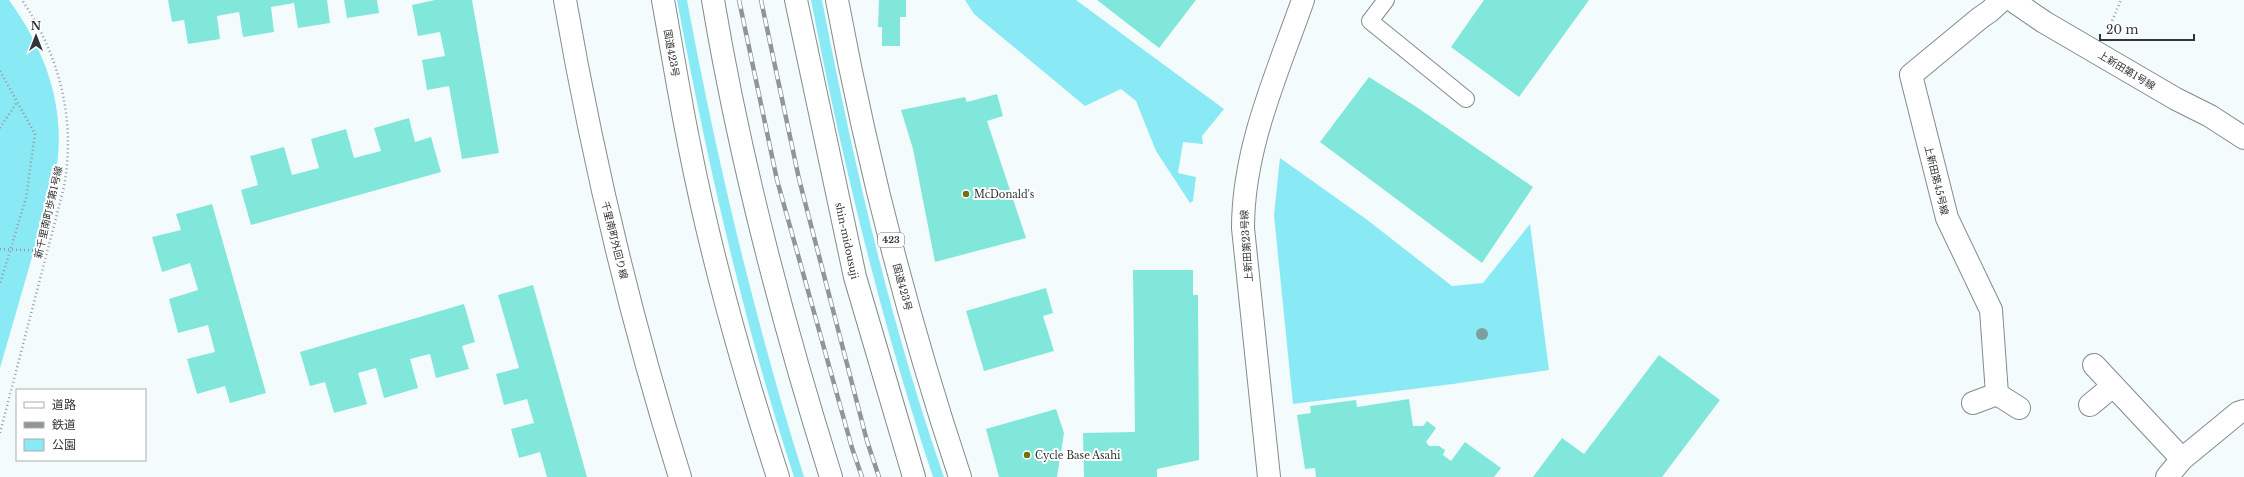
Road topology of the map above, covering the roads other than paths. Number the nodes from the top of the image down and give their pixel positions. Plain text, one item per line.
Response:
1 (565, 0) edge
2 (662, 0) edge
3 (713, 0) edge
4 (796, 0) edge
5 (837, 0) edge
6 (1303, 0) edge
7 (1386, 0) edge
8 (2002, 0) edge
9 (2012, 0) edge
10 (1466, 99) dead end
11 (2244, 138) edge
12 (2094, 365) dead end
13 (2113, 386) junction
14 (1997, 394) junction
15 (1973, 403) dead end
16 (2090, 405) dead end
17 (2019, 408) dead end
18 (2244, 411) edge
19 (2182, 459) junction
20 (680, 477) edge
21 (778, 477) edge
22 (831, 477) edge
23 (914, 477) edge
24 (960, 477) edge
25 (1269, 477) edge
26 (2167, 477) edge

1 - 20 main road, 千里南町外回り線
2 - 21 main road, 国道423号
3 - 22 main road
4 - 23 main road, shin-midousuji
5 - 24 main road, 国道423号 / 423
6 - 25 main road, 上新田第23号線
7 - 10 lane
8 - 14 main road, 上新田第45号線
9 - 11 main road, 上新田第1号線
12 - 13 main road
13 - 16 main road
13 - 19 main road
14 - 15 main road
14 - 17 main road
18 - 19 main road
19 - 26 main road

